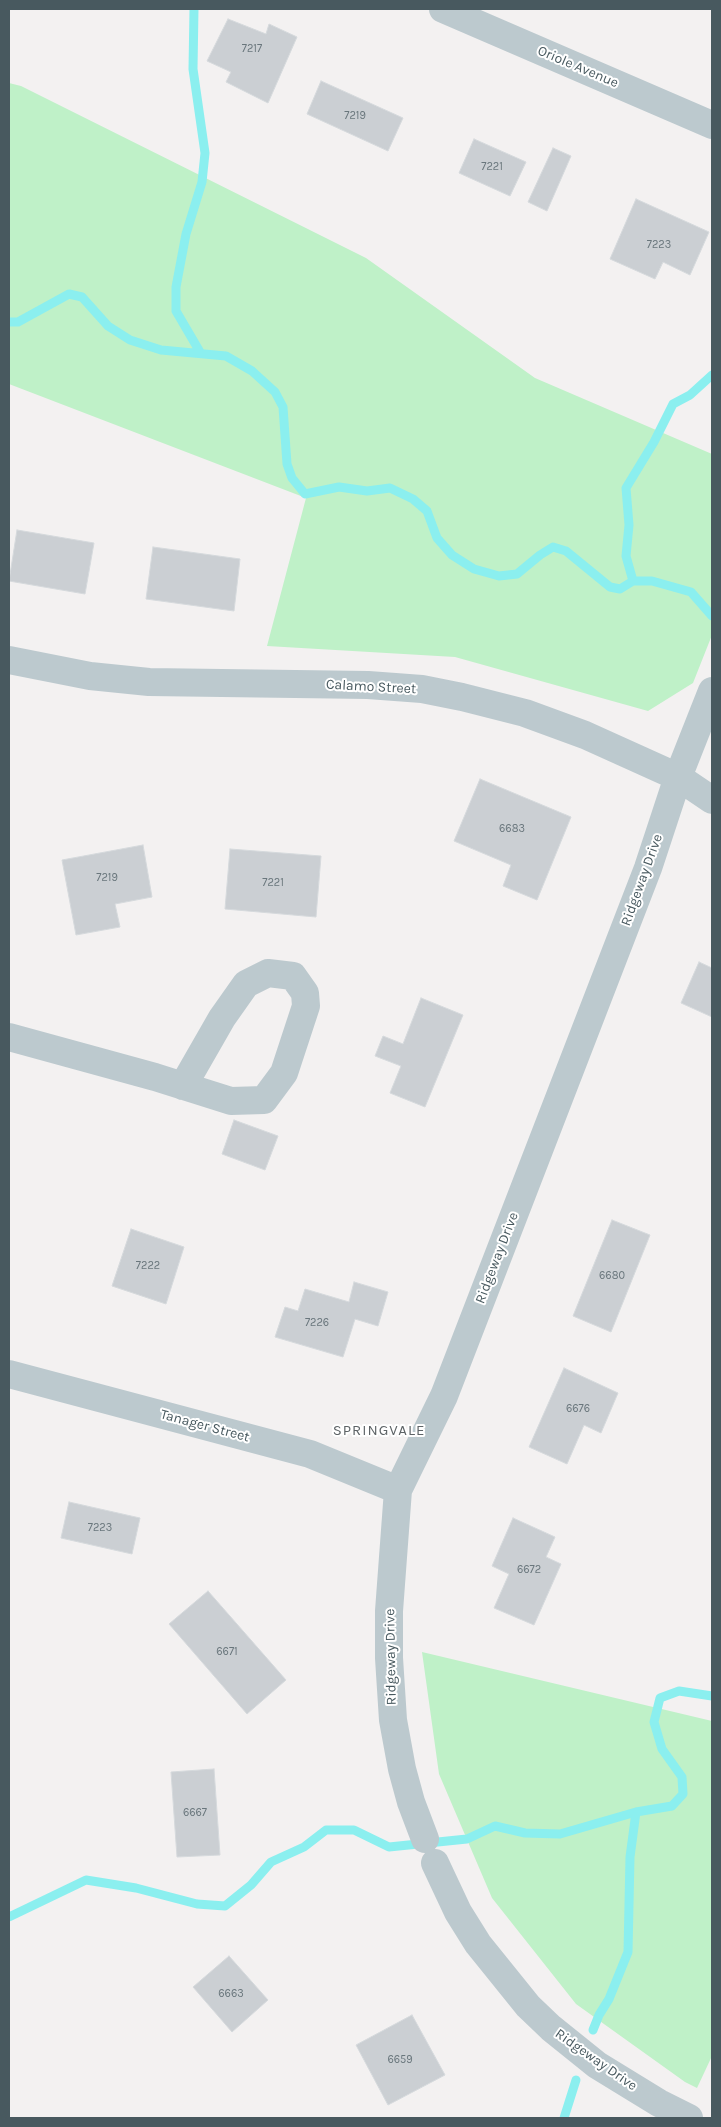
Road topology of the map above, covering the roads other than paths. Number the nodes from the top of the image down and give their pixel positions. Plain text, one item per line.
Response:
1 (443, 9) edge
2 (486, 17) edge
3 (712, 125) edge
4 (9, 660) edge
5 (712, 691) edge
6 (678, 777) junction
7 (712, 800) edge
8 (9, 1037) edge
9 (183, 1086) junction
10 (9, 1374) edge
11 (398, 1490) junction
12 (689, 2118) edge

1 - 2 street, Oriole Avenue
2 - 3 street, Oriole Avenue
4 - 6 street, Calamo Street
5 - 6 street, Ridgeway Drive
6 - 7 street, Calamo Street
6 - 11 street, Ridgeway Drive
8 - 9 street
9 - 9 street
10 - 11 street, Tanager Street
11 - 12 street, Ridgeway Drive

